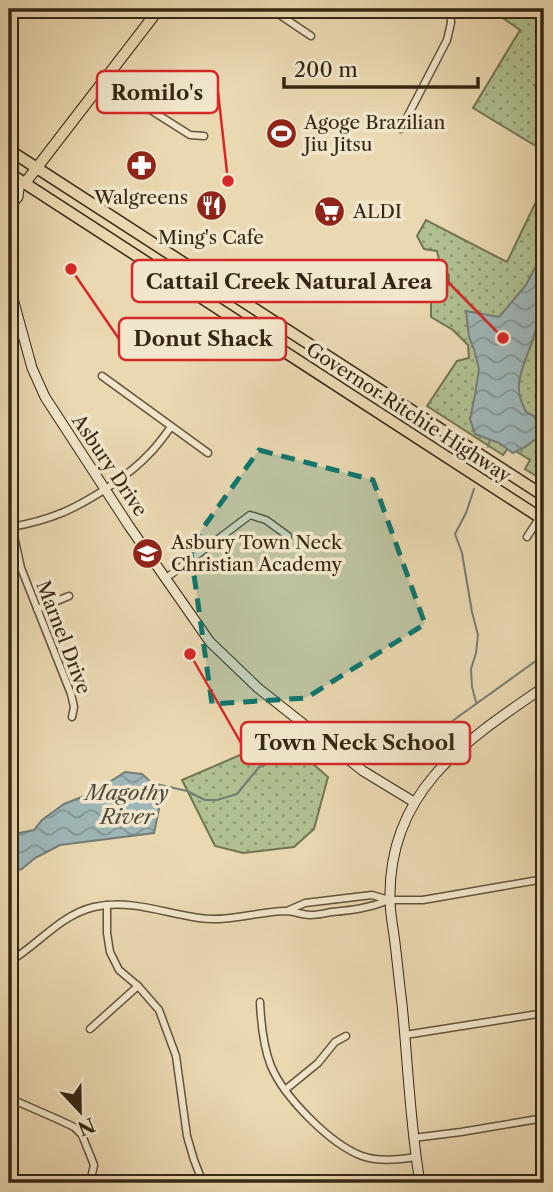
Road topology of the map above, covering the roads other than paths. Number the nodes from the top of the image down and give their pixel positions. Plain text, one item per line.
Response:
1 (159, 9) edge
2 (271, 9) edge
3 (450, 9) edge
4 (311, 36) dead end
5 (103, 80) junction
6 (401, 129) dead end
7 (204, 136) dead end
8 (9, 150) edge
9 (37, 168) junction
10 (9, 173) edge
11 (22, 186) junction
12 (9, 195) edge
13 (9, 207) edge
14 (9, 284) edge
15 (10, 299) edge
16 (102, 376) dead end
17 (171, 427) junction
18 (208, 453) dead end
19 (9, 464) edge
20 (106, 488) junction
21 (544, 496) edge
22 (542, 519) edge
23 (10, 527) edge
24 (288, 536) dead end
25 (527, 537) dead end
26 (165, 579) junction
27 (68, 596) dead end
28 (37, 609) junction
29 (544, 687) edge
30 (72, 717) dead end
31 (414, 802) junction
32 (544, 879) edge
33 (389, 900) junction
34 (107, 905) junction
35 (288, 911) junction
36 (9, 962) edge
37 (138, 986) junction
38 (260, 1002) dead end
39 (544, 1013) edge
40 (90, 1029) dead end
41 (405, 1035) junction
42 (345, 1036) dead end
43 (285, 1090) junction
44 (9, 1098) edge
45 (544, 1118) edge
46 (413, 1138) junction
47 (415, 1157) junction
48 (90, 1183) edge
49 (203, 1183) edge
50 (420, 1183) edge

1 - 5 main road
2 - 4 street
3 - 6 street
5 - 7 street
5 - 9 main road
8 - 9 highway, Governor Ritchie Highway
9 - 11 main road
9 - 21 highway, Governor Ritchie Highway
10 - 11 highway, Governor Ritchie Highway
11 - 12 street
11 - 13 street
11 - 22 highway, Governor Ritchie Highway
14 - 15 street, Asbury Drive
15 - 20 street, Asbury Drive
16 - 17 street
17 - 18 street
17 - 20 street
19 - 23 street, Marnel Drive
20 - 23 street
20 - 26 street, Asbury Drive
22 - 25 street
23 - 28 street, Marnel Drive
24 - 26 street
26 - 31 street, Asbury Drive
27 - 28 street
28 - 30 street, Marnel Drive
29 - 31 street
31 - 33 street
32 - 33 street
33 - 35 street
33 - 35 street
33 - 41 street
34 - 35 street
34 - 36 street
34 - 37 street
37 - 40 street
37 - 49 street
38 - 43 street
39 - 41 street
41 - 46 street
42 - 43 street
43 - 47 street
44 - 48 street
45 - 46 street
46 - 47 street
47 - 50 street

